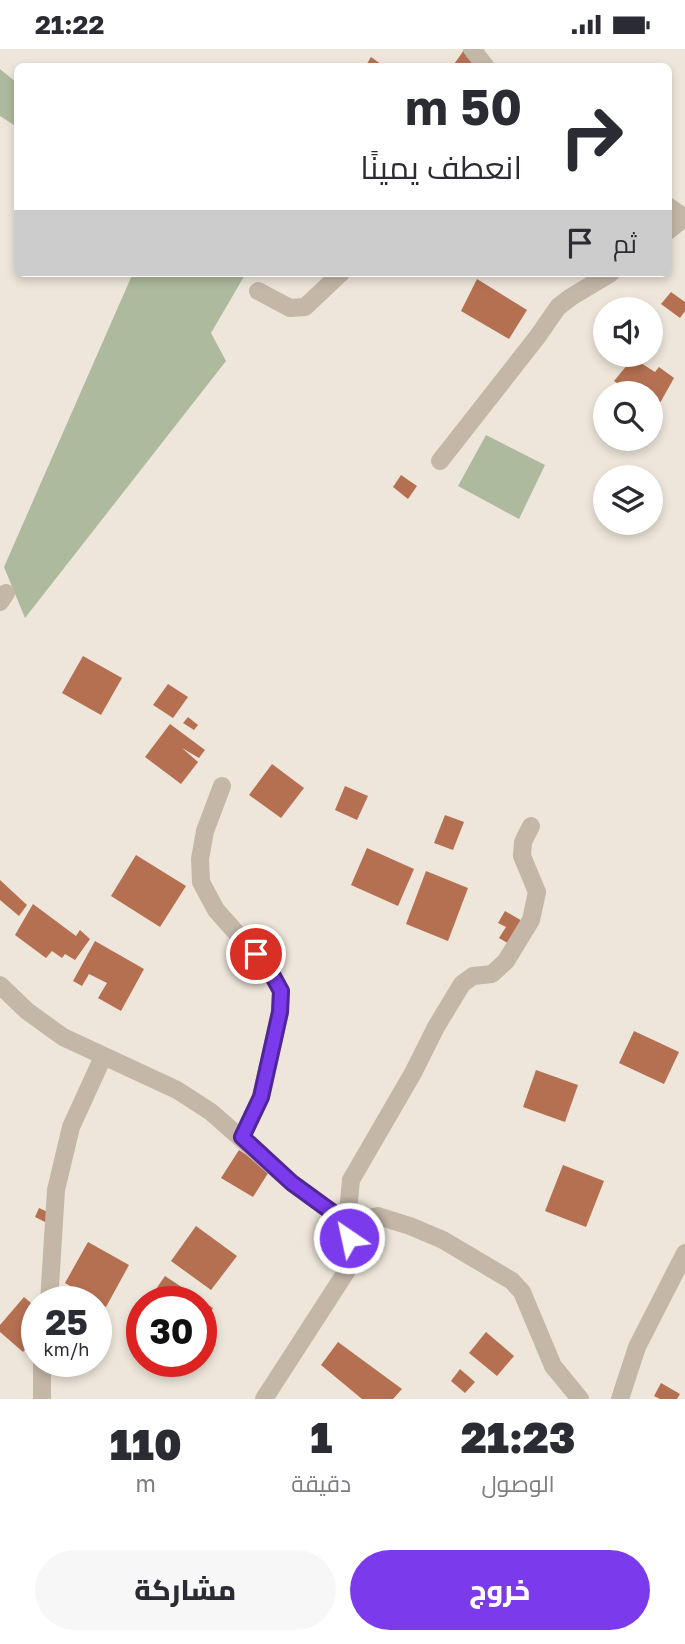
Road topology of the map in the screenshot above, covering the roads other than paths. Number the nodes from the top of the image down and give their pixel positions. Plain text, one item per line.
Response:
1 (472, 49) edge
2 (483, 63) edge
3 (337, 277) edge
4 (604, 277) edge
5 (258, 291) dead end
6 (440, 461) dead end
7 (222, 786) dead end
8 (531, 826) dead end
9 (0, 985) edge
10 (103, 1057) junction
11 (242, 1137) junction
12 (347, 1223) junction
13 (685, 1253) edge
14 (50, 1286) edge
15 (42, 1377) edge
16 (42, 1399) edge
17 (264, 1399) edge
18 (580, 1399) edge
19 (620, 1399) edge

1 - 2 street
3 - 5 street
4 - 6 street
7 - 11 street
8 - 12 street
9 - 10 street
10 - 11 street
10 - 14 street
11 - 12 street
12 - 17 street
12 - 18 street
13 - 19 street
15 - 16 street

